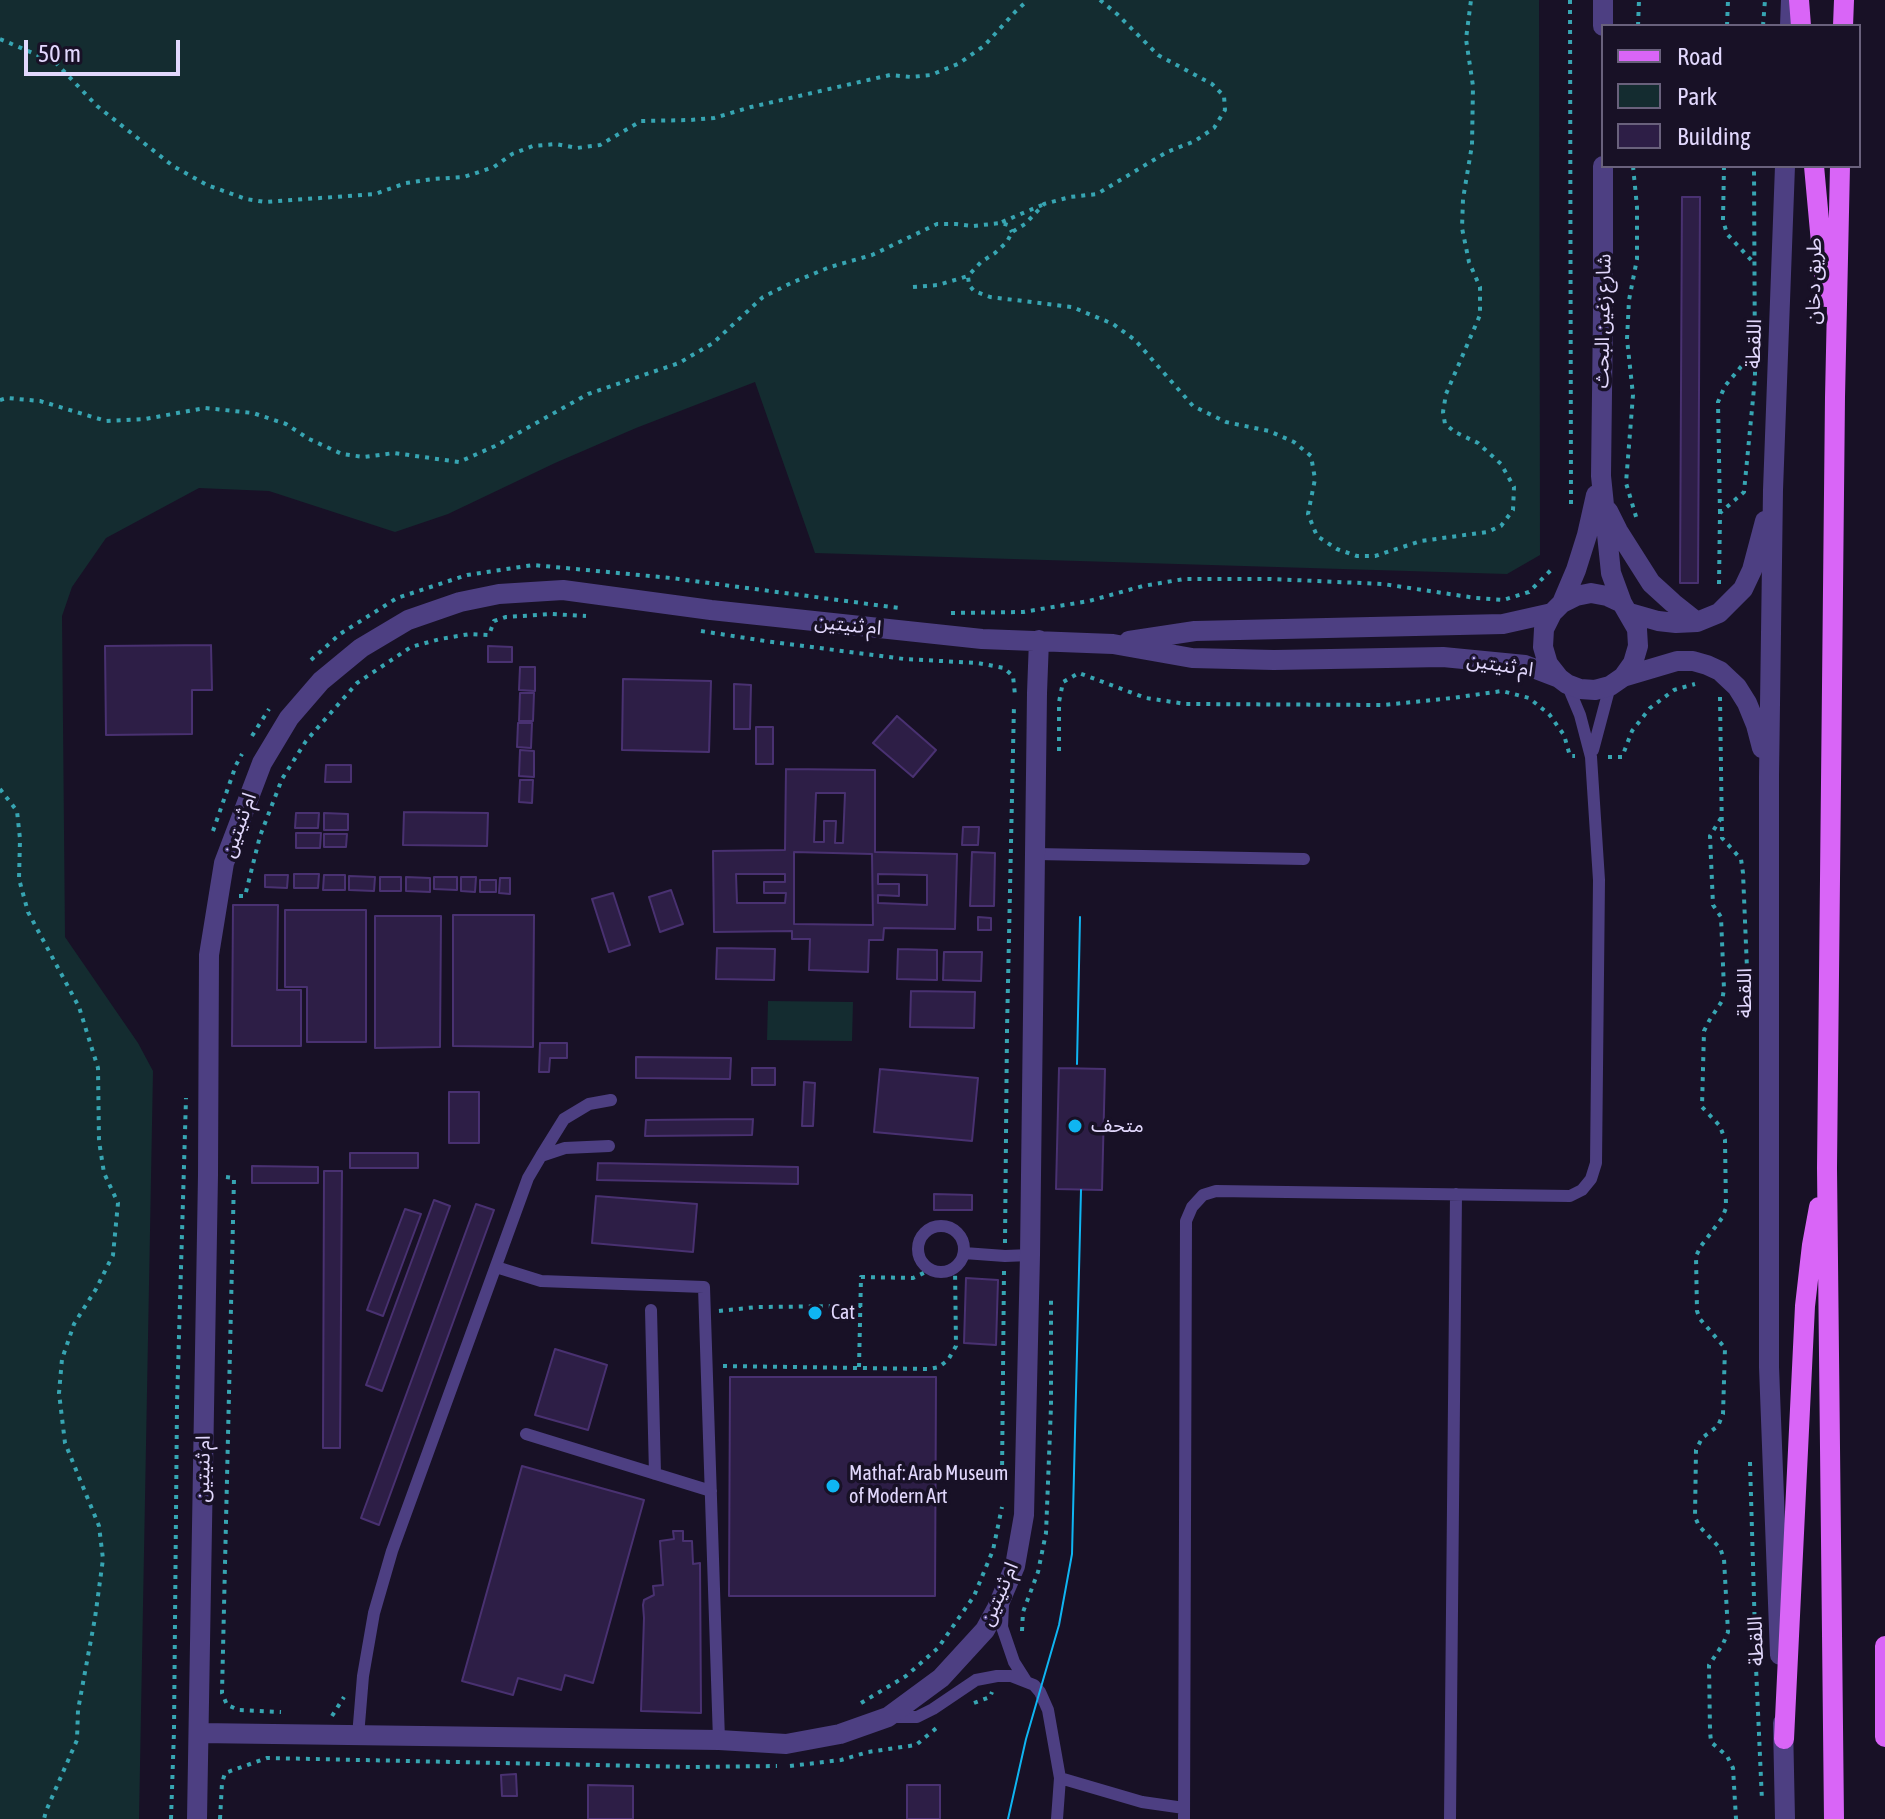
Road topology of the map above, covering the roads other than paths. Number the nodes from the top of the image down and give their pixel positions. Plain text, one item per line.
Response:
1 (1603, 0) edge
2 (1791, 0) edge
3 (1799, 0) edge
4 (1844, 0) edge
5 (1603, 24) edge
6 (1790, 24) edge
7 (1801, 24) edge
8 (1843, 24) edge
9 (1603, 168) edge
10 (1785, 168) edge
11 (1814, 168) edge
12 (1840, 168) edge
13 (1835, 397) junction
14 (1601, 476) junction
15 (1773, 490) junction
16 (1602, 499) junction
17 (1557, 608) junction
18 (1626, 608) junction
19 (1697, 622) junction
20 (1280, 629) junction
21 (1340, 629) junction
22 (1240, 631) junction
23 (1039, 640) junction
24 (1113, 644) junction
25 (1238, 658) junction
26 (1344, 658) junction
27 (1274, 660) junction
28 (1563, 681) junction
29 (1616, 681) junction
30 (1591, 757) junction
31 (1769, 776) junction
32 (1036, 854) junction
33 (1304, 859) dead end
34 (611, 1100) dead end
35 (609, 1146) dead end
36 (541, 1156) junction
37 (1827, 1168) junction
38 (1456, 1194) junction
39 (964, 1253) junction
40 (1030, 1255) junction
41 (496, 1267) junction
42 (651, 1310) dead end
43 (526, 1434) dead end
44 (655, 1474) junction
45 (711, 1491) junction
46 (1004, 1591) junction
47 (1885, 1646) edge
48 (1026, 1681) junction
49 (888, 1717) junction
50 (199, 1733) junction
51 (358, 1736) junction
52 (1885, 1737) edge
53 (1784, 1739) junction
54 (719, 1740) junction
55 (1060, 1778) junction
56 (1184, 1813) edge
57 (197, 1819) edge
58 (1057, 1819) edge
59 (1450, 1819) edge
60 (1785, 1819) edge
61 (1834, 1819) edge

1 - 5 street
2 - 6 street
3 - 7 main road
4 - 8 main road
9 - 14 street, شارع زغين البحث
10 - 15 street, اللقطة
11 - 13 main road
12 - 13 main road, طريق دخان
13 - 37 main road
14 - 16 street, شارع زغين البحث
14 - 17 street, شارع زغين البحث
15 - 19 street
15 - 31 street, اللقطة
16 - 18 street, شارع زغين البحث
16 - 19 street
17 - 18 street
17 - 21 street, ام ثنيتين
17 - 28 street
18 - 19 street
18 - 29 street
20 - 21 street, ام ثنيتين
20 - 22 street, ام ثنيتين
20 - 27 street
21 - 26 street
22 - 24 street, ام ثنيتين
22 - 25 street
23 - 24 street, ام ثنيتين
23 - 32 street, ام ثنيتين
23 - 50 street, ام ثنيتين
24 - 25 street, ام ثنيتين
25 - 27 street, ام ثنيتين
26 - 27 street, ام ثنيتين
26 - 28 street, ام ثنيتين
28 - 29 street
28 - 30 lane
29 - 30 lane
29 - 31 street
30 - 38 lane
31 - 53 street, اللقطة
32 - 33 lane
32 - 40 street, ام ثنيتين
34 - 36 lane
35 - 36 lane
36 - 41 lane
37 - 53 main road
37 - 61 main road
38 - 56 lane
38 - 59 lane
39 - 39 lane
39 - 40 lane
40 - 46 street, ام ثنيتين
41 - 45 lane
41 - 51 lane
42 - 44 lane
43 - 44 lane
44 - 45 lane
45 - 54 lane
46 - 48 lane
46 - 49 street, ام ثنيتين
47 - 52 main road
48 - 49 lane
48 - 55 lane
49 - 54 street, ام ثنيتين
50 - 51 street, ام ثنيتين
50 - 57 street, ام ثنيتين
51 - 54 street, ام ثنيتين
53 - 60 street, اللقطة
55 - 56 lane
55 - 58 lane

